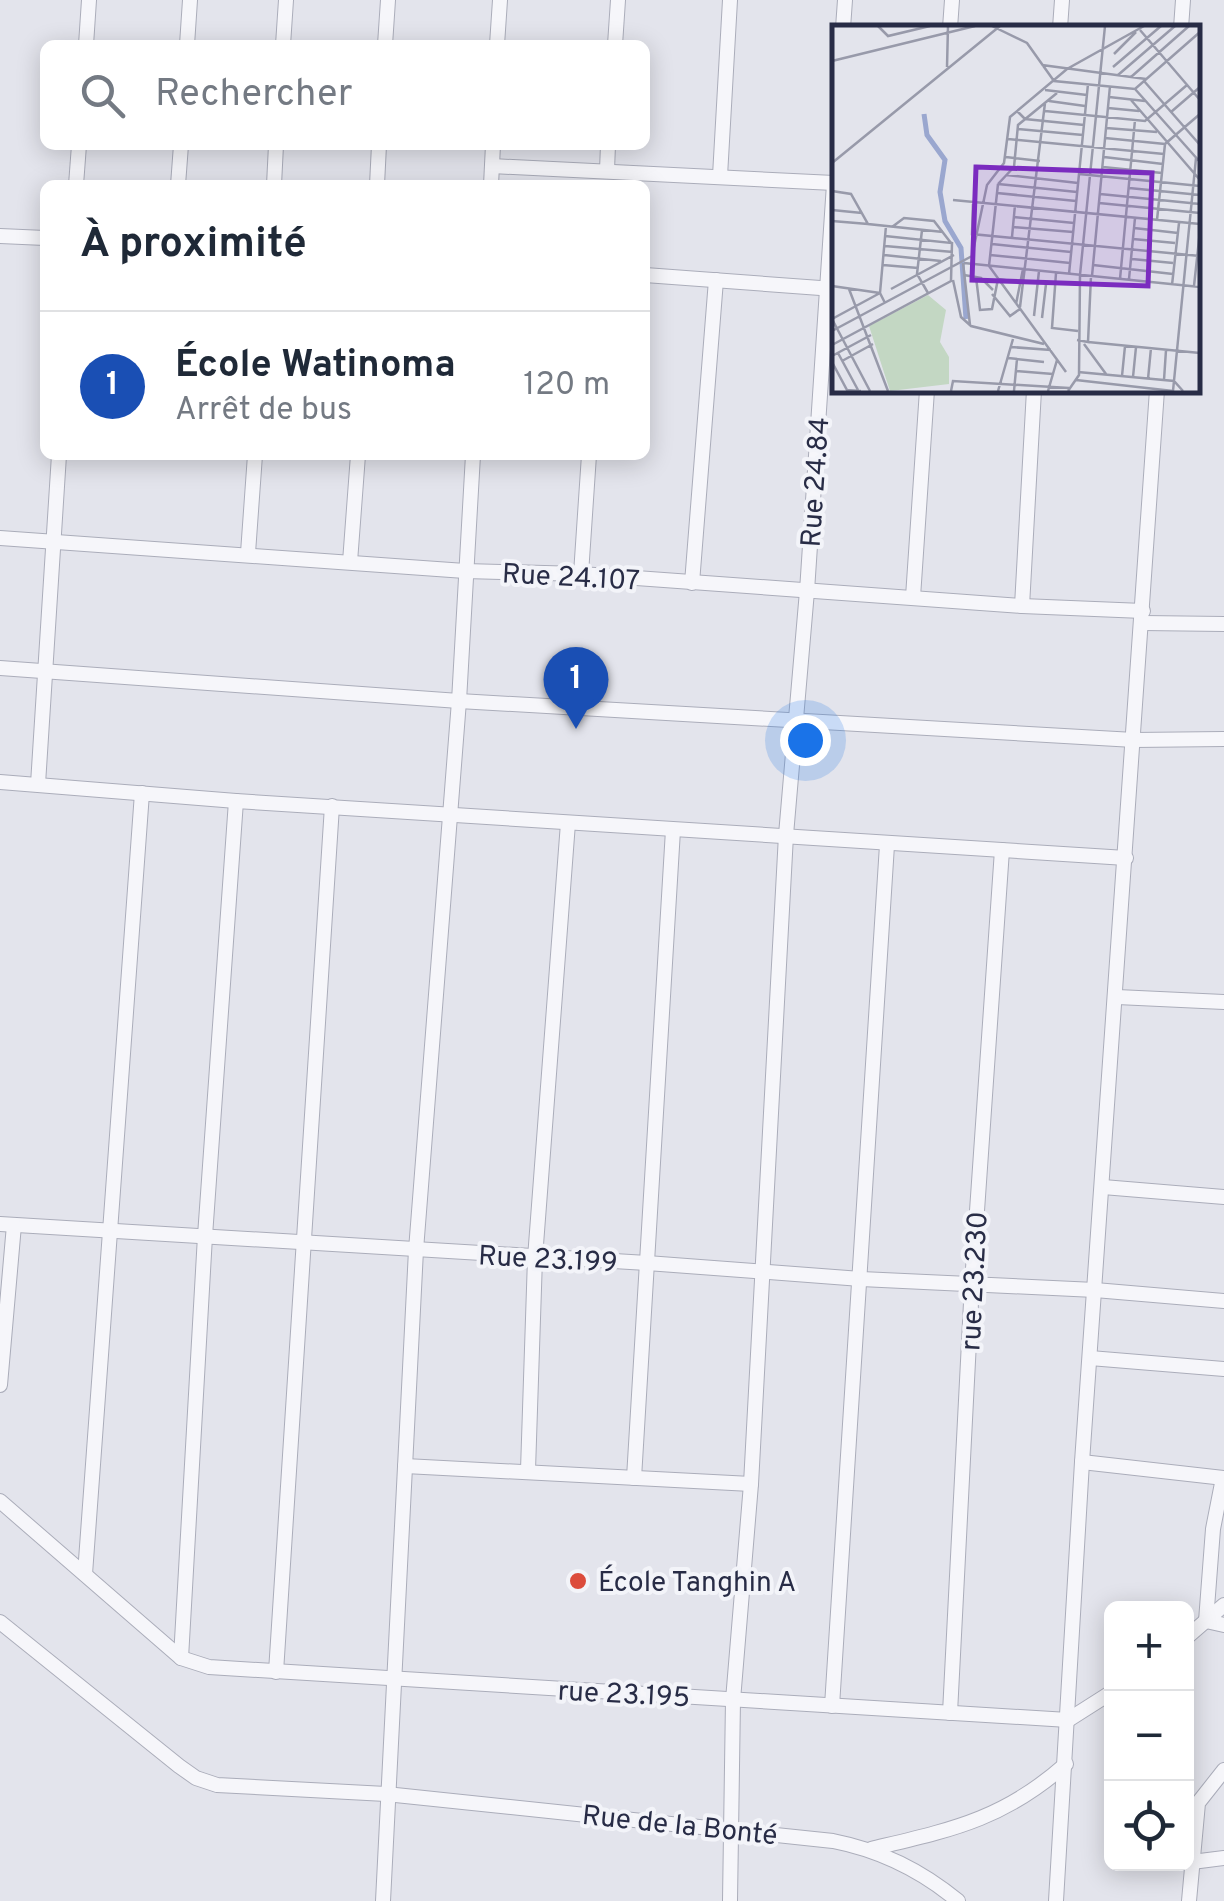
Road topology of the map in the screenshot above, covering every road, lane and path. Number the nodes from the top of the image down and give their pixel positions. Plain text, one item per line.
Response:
1 (89, 0) edge
2 (190, 0) edge
3 (286, 0) edge
4 (388, 0) edge
5 (500, 0) edge
6 (618, 0) edge
7 (730, 0) edge
8 (845, 0) edge
9 (952, 0) edge
10 (1062, 0) edge
11 (1183, 0) edge
12 (844, 25) edge
13 (950, 25) edge
14 (1060, 25) edge
15 (1181, 25) edge
16 (86, 40) edge
17 (187, 40) edge
18 (283, 40) edge
19 (385, 40) edge
20 (498, 40) edge
21 (615, 40) edge
22 (79, 150) edge
23 (180, 150) edge
24 (276, 150) edge
25 (379, 150) edge
26 (493, 150) edge
27 (608, 150) edge
28 (492, 166) junction
29 (607, 170) junction
30 (720, 176) junction
31 (76, 180) edge
32 (178, 180) edge
33 (274, 180) edge
34 (377, 180) edge
35 (491, 180) edge
36 (832, 183) edge
37 (0, 236) edge
38 (40, 238) edge
39 (832, 254) edge
40 (650, 275) edge
41 (716, 280) junction
42 (831, 289) edge
43 (927, 392) edge
44 (1034, 392) edge
45 (1157, 392) edge
46 (59, 460) edge
47 (255, 460) edge
48 (358, 460) edge
49 (473, 460) edge
50 (589, 460) edge
51 (0, 538) edge
52 (54, 542) junction
53 (248, 554) junction
54 (350, 562) junction
55 (465, 571) junction
56 (580, 574) junction
57 (692, 583) junction
58 (806, 591) junction
59 (913, 597) junction
60 (1022, 606) junction
61 (1143, 617) junction
62 (1224, 624) edge
63 (0, 668) edge
64 (44, 672) junction
65 (459, 701) junction
66 (795, 721) junction
67 (1224, 739) edge
68 (1134, 740) junction
69 (0, 782) edge
70 (38, 784) junction
71 (142, 793) junction
72 (236, 801) junction
73 (332, 806) junction
74 (450, 815) junction
75 (568, 823) junction
76 (673, 830) junction
77 (786, 836) junction
78 (887, 845) junction
79 (1002, 850) junction
80 (1126, 858) junction
81 (1117, 997) junction
82 (1224, 1002) edge
83 (1103, 1187) junction
84 (1224, 1197) edge
85 (7, 1224) edge
86 (111, 1230) junction
87 (205, 1236) junction
88 (306, 1242) junction
89 (416, 1250) junction
90 (535, 1258) junction
91 (647, 1263) junction
92 (762, 1272) junction
93 (861, 1279) junction
94 (972, 1283) junction
95 (1095, 1290) junction
96 (1224, 1301) edge
97 (1090, 1358) junction
98 (1224, 1369) edge
99 (0, 1385) edge
100 (1082, 1462) junction
101 (405, 1466) junction
102 (528, 1470) junction
103 (634, 1478) junction
104 (1224, 1478) edge
105 (751, 1484) junction
106 (0, 1502) edge
107 (85, 1574) junction
108 (1224, 1605) edge
109 (1206, 1621) junction
110 (0, 1622) edge
111 (1224, 1625) edge
112 (1194, 1631) edge
113 (181, 1658) junction
114 (276, 1672) junction
115 (395, 1680) junction
116 (1104, 1697) edge
117 (733, 1700) junction
118 (832, 1706) junction
119 (950, 1713) junction
120 (1068, 1720) junction
121 (1066, 1764) junction
122 (1224, 1770) edge
123 (386, 1794) junction
124 (729, 1829) junction
125 (1194, 1842) edge
126 (871, 1849) junction
127 (1224, 1858) edge
128 (1194, 1862) edge
129 (1191, 1871) edge
130 (383, 1901) edge
131 (730, 1901) edge
132 (958, 1901) edge
133 (1056, 1901) edge
134 (1188, 1901) edge

1 - 16 street
2 - 17 street
3 - 18 street
4 - 19 street
5 - 20 street
6 - 21 street
7 - 30 street
8 - 12 street
9 - 13 street
10 - 14 street
11 - 15 street
22 - 31 street
23 - 32 street
24 - 33 street
25 - 34 street
26 - 28 street
27 - 29 street
28 - 29 street
28 - 35 street
29 - 30 street
30 - 36 street
37 - 38 street
39 - 42 street, Rue 24.84
40 - 41 street
41 - 42 street
41 - 57 street
42 - 58 street, Rue 24.84
43 - 59 street
44 - 60 street
45 - 61 street
46 - 52 street
47 - 53 street
48 - 54 street
49 - 55 street
50 - 56 street
51 - 52 street, Rue 24.107
52 - 53 street, Rue 24.107
52 - 64 street
53 - 54 street, Rue 24.107
54 - 55 street, Rue 24.107
55 - 56 street, Rue 24.107
55 - 65 street
56 - 57 street, Rue 24.107
57 - 58 street, Rue 24.107
58 - 59 street, Rue 24.107
58 - 66 street, Rue 24.84
59 - 60 street, Rue 24.107
60 - 61 street, Rue 24.107
61 - 62 street, Rue 24.107
61 - 68 street
63 - 64 street
64 - 65 street
64 - 70 street
65 - 66 street
65 - 74 street
66 - 68 street
66 - 77 street, Rue 24.84
67 - 68 street
68 - 80 street
69 - 70 street
70 - 71 street
71 - 72 street
71 - 86 street
72 - 73 street
72 - 87 street
73 - 74 street
73 - 88 street
74 - 75 street
74 - 89 street
75 - 76 street
75 - 90 street
76 - 77 street
76 - 91 street
77 - 78 street
77 - 92 street, Rue 24.84
78 - 79 street
78 - 93 street
79 - 80 street
79 - 94 street, rue 23.230
80 - 81 street
81 - 82 street
81 - 83 street
83 - 84 street
83 - 95 street
85 - 86 street, Rue 23.199
85 - 99 street
86 - 87 street, Rue 23.199
86 - 107 street
87 - 88 street, Rue 23.199
87 - 113 street
88 - 89 street, Rue 23.199
88 - 114 street
89 - 90 street, Rue 23.199
89 - 101 street
90 - 91 street, Rue 23.199
90 - 102 street
91 - 92 street, Rue 23.199
91 - 103 street
92 - 93 street, Rue 23.199
92 - 105 street, Rue 24.84
93 - 94 street, Rue 23.199
93 - 118 street
94 - 95 street, Rue 23.199
94 - 119 street, rue 23.230
95 - 96 street, Rue 23.199
95 - 97 street
97 - 98 street
97 - 100 street
100 - 104 street
100 - 120 street
101 - 102 street
101 - 115 street
102 - 103 street
103 - 105 street
104 - 109 street
105 - 117 street, Rue 24.84
106 - 107 street
107 - 113 street
108 - 109 street
109 - 111 street
109 - 112 street
110 - 123 street, Rue de la Bonté
113 - 114 street, rue 23.195
114 - 115 street, rue 23.195
115 - 117 street, rue 23.195
115 - 123 street
116 - 120 street
117 - 118 street, rue 23.195
117 - 124 street, Rue 24.84
118 - 119 street, rue 23.195
119 - 120 street, rue 23.195
120 - 121 street
121 - 126 street
121 - 133 street
122 - 125 street
123 - 124 street, Rue de la Bonté
123 - 130 street
124 - 126 street, Rue de la Bonté
124 - 131 street, Rue 24.84
126 - 132 street, Rue de la Bonté
127 - 128 street
129 - 134 street

